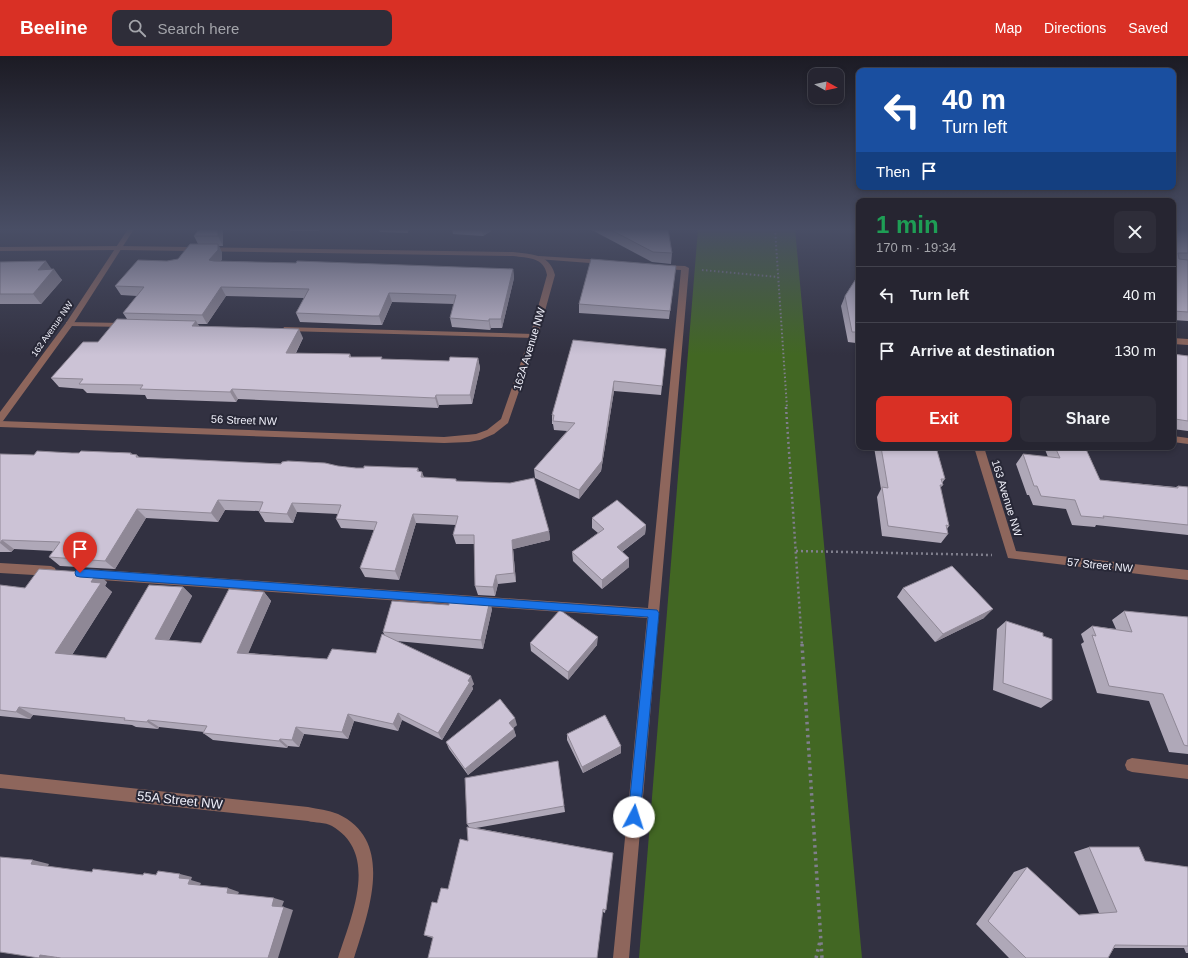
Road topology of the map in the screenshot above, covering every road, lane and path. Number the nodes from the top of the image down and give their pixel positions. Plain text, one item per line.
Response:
1 (105, 271) edge
2 (551, 271) edge
3 (685, 271) edge
4 (717, 271) edge
5 (778, 271) edge
6 (778, 277) junction
7 (69, 324) junction
8 (132, 325) edge
9 (282, 329) edge
10 (534, 336) junction
11 (1176, 341) edge
12 (1188, 342) edge
13 (0, 419) edge
14 (0, 424) edge
15 (486, 435) joint
16 (1176, 439) edge
17 (1188, 441) edge
18 (980, 450) edge
19 (796, 551) junction
20 (1012, 555) junction
21 (0, 568) edge
22 (64, 572) edge
23 (80, 573) edge
24 (1188, 575) edge
25 (653, 613) junction
26 (1132, 765) dead end
27 (1188, 772) edge
28 (0, 781) edge
29 (820, 938) junction
30 (346, 958) edge
31 (620, 958) edge
32 (816, 958) edge
33 (822, 958) edge

1 - 7 street, 162 Avenue NW
2 - 10 street, 162A Avenue NW
3 - 25 street
4 - 6 path
5 - 6 path
6 - 19 path
7 - 8 street
7 - 13 street, 162 Avenue NW
9 - 10 street
10 - 15 street, 162A Avenue NW
11 - 12 street
14 - 15 street, 56 Street NW
16 - 17 street
18 - 20 street, 163 Avenue NW
19 - 20 path
19 - 29 path
20 - 24 street, 57 Street NW
21 - 22 street
23 - 25 street
25 - 31 street
26 - 27 street
28 - 30 street, 55A Street NW
29 - 32 path
29 - 33 path

